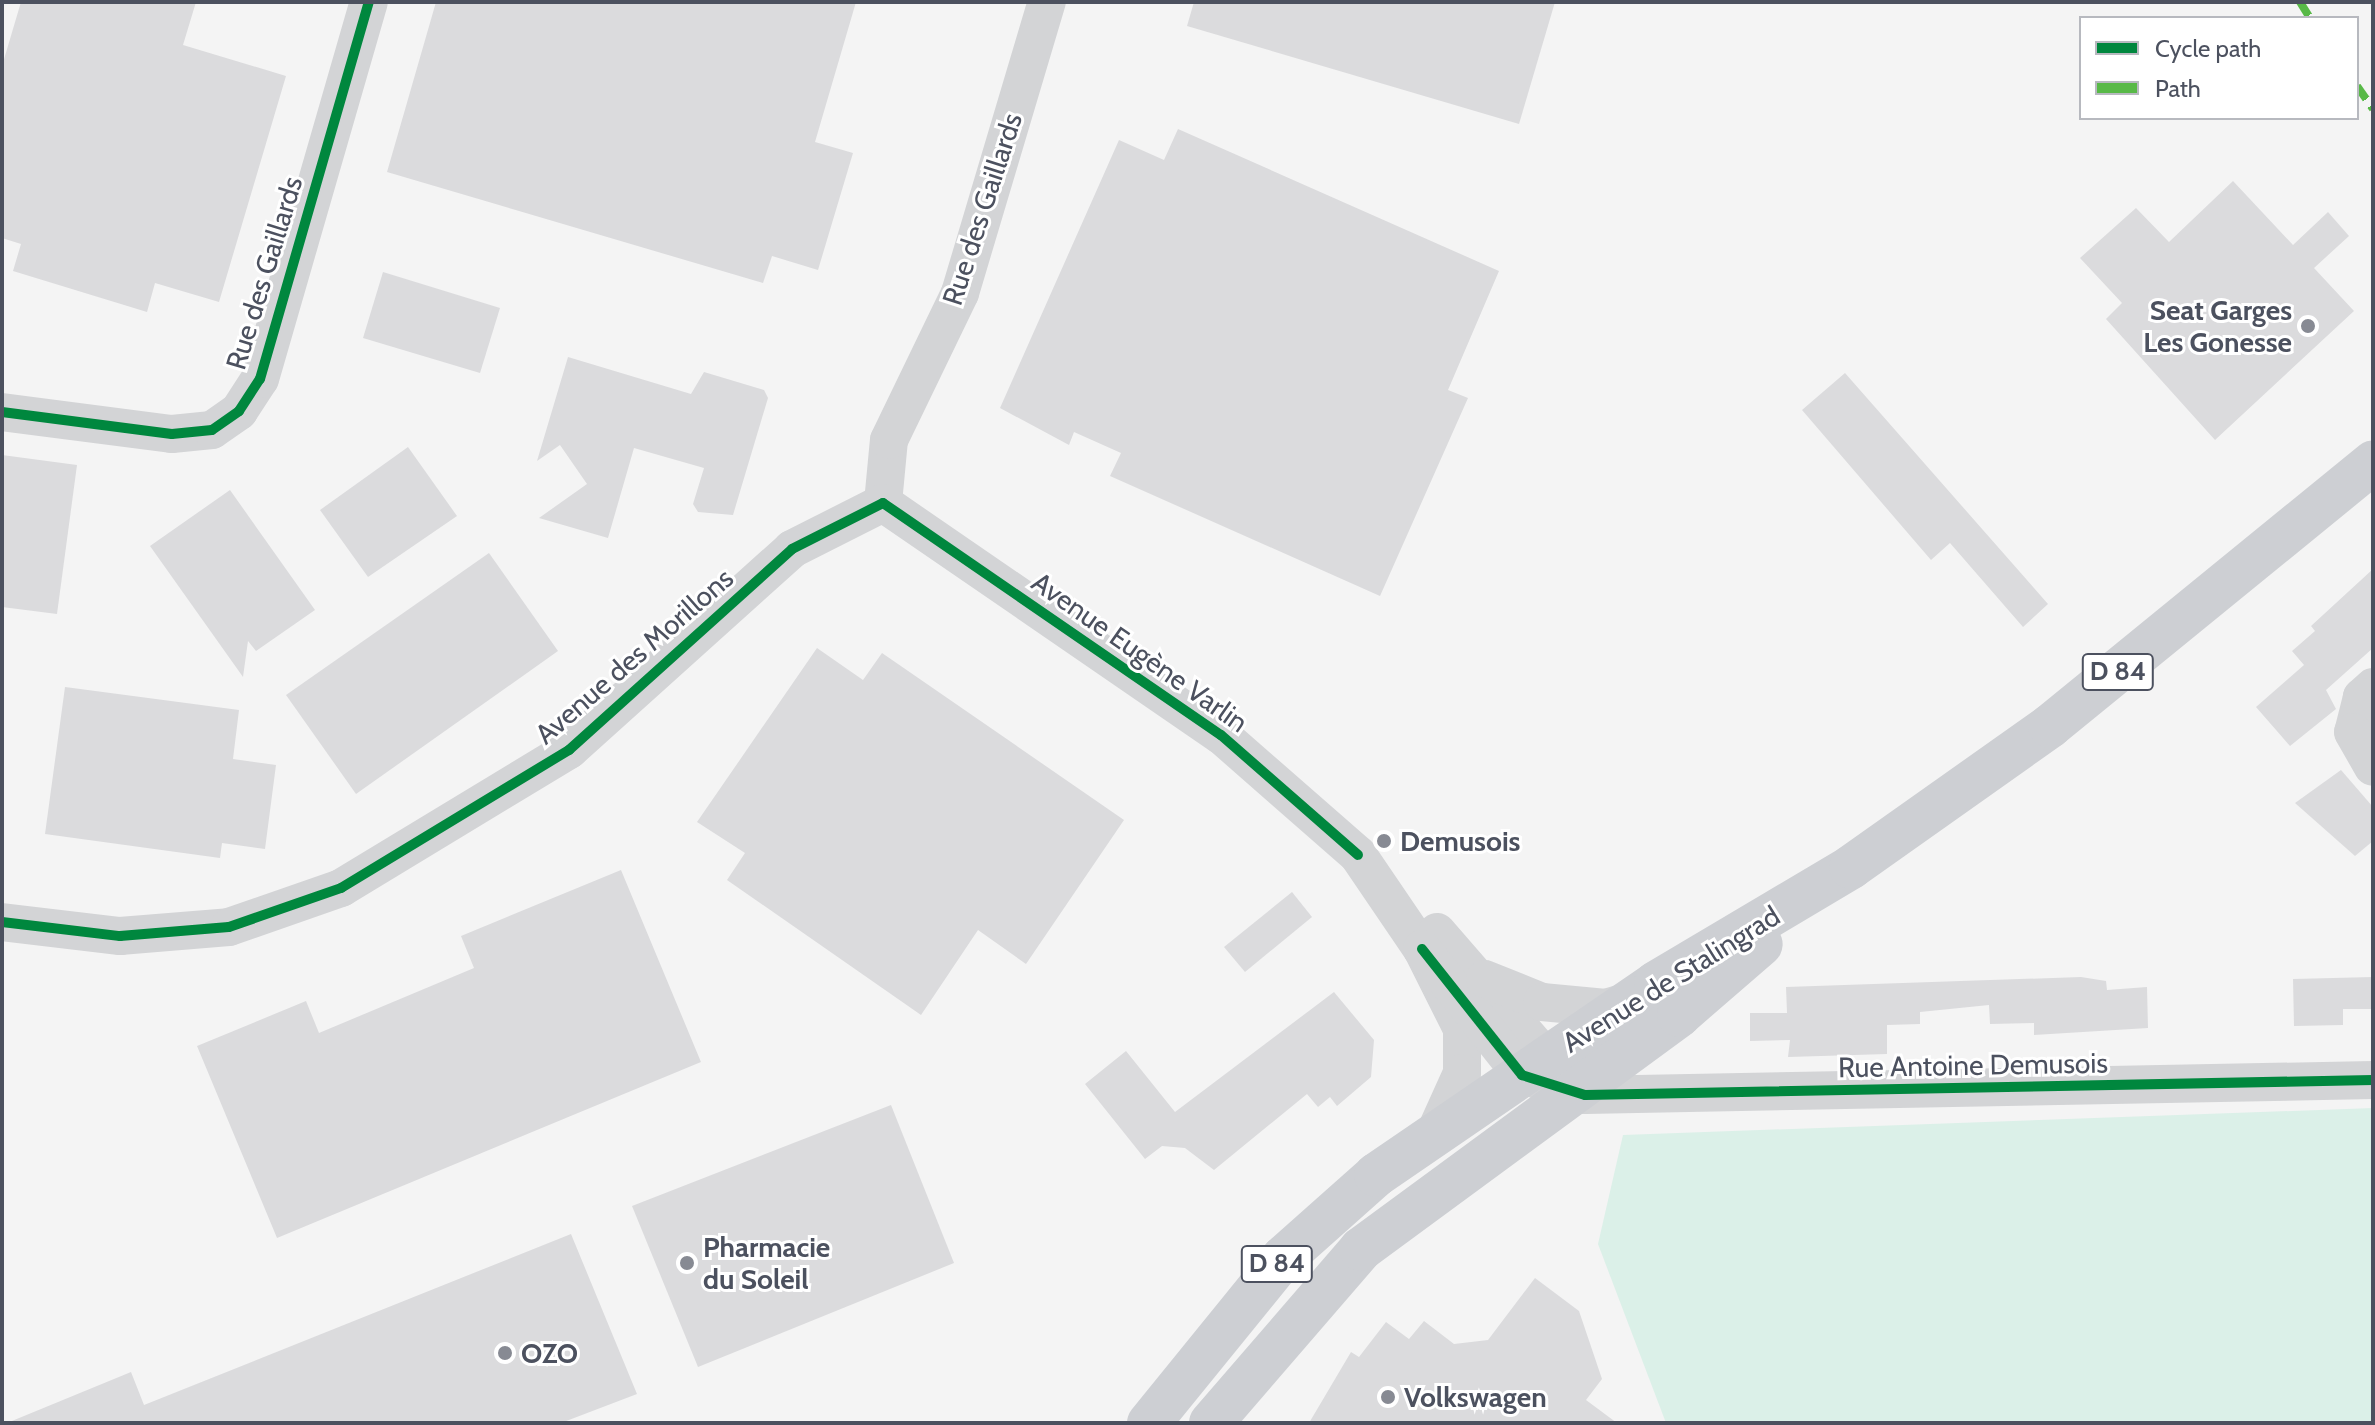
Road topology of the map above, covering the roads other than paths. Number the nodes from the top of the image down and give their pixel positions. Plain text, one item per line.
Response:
1 (369, 2) edge
2 (1047, 2) edge
3 (2, 412) edge
4 (2373, 463) edge
5 (883, 503) junction
6 (2373, 687) edge
7 (2373, 767) edge
8 (1358, 855) junction
9 (1851, 867) junction
10 (2, 922) edge
11 (1422, 949) junction
12 (1475, 974) junction
13 (1632, 1000) junction
14 (1534, 1066) junction
15 (2373, 1080) edge
16 (1575, 1091) junction
17 (1434, 1135) junction
18 (1149, 1423) edge
19 (1211, 1423) edge

1 - 3 street, Rue des Gaillards
2 - 5 street, Rue des Gaillards
4 - 9 main road, Avenue de Stalingrad / D 84
5 - 8 street, Avenue Eugène Varlin
5 - 10 street, Avenue des Morillons
6 - 7 street
8 - 11 street, Avenue Eugène Varlin
8 - 12 street
9 - 13 main road, Avenue de Stalingrad / D 84
9 - 16 main road, Avenue de Stalingrad / D 84
11 - 14 street
11 - 17 street, Avenue Eugène Varlin
12 - 13 street
12 - 14 street
13 - 14 main road, Avenue de Stalingrad / D 84
14 - 16 street, Rue Antoine Demusois
14 - 17 main road, Avenue de Stalingrad / D 84
15 - 16 street, Rue Antoine Demusois
16 - 19 main road, Avenue de Stalingrad / D 84
17 - 18 main road, Avenue de Stalingrad / D 84

